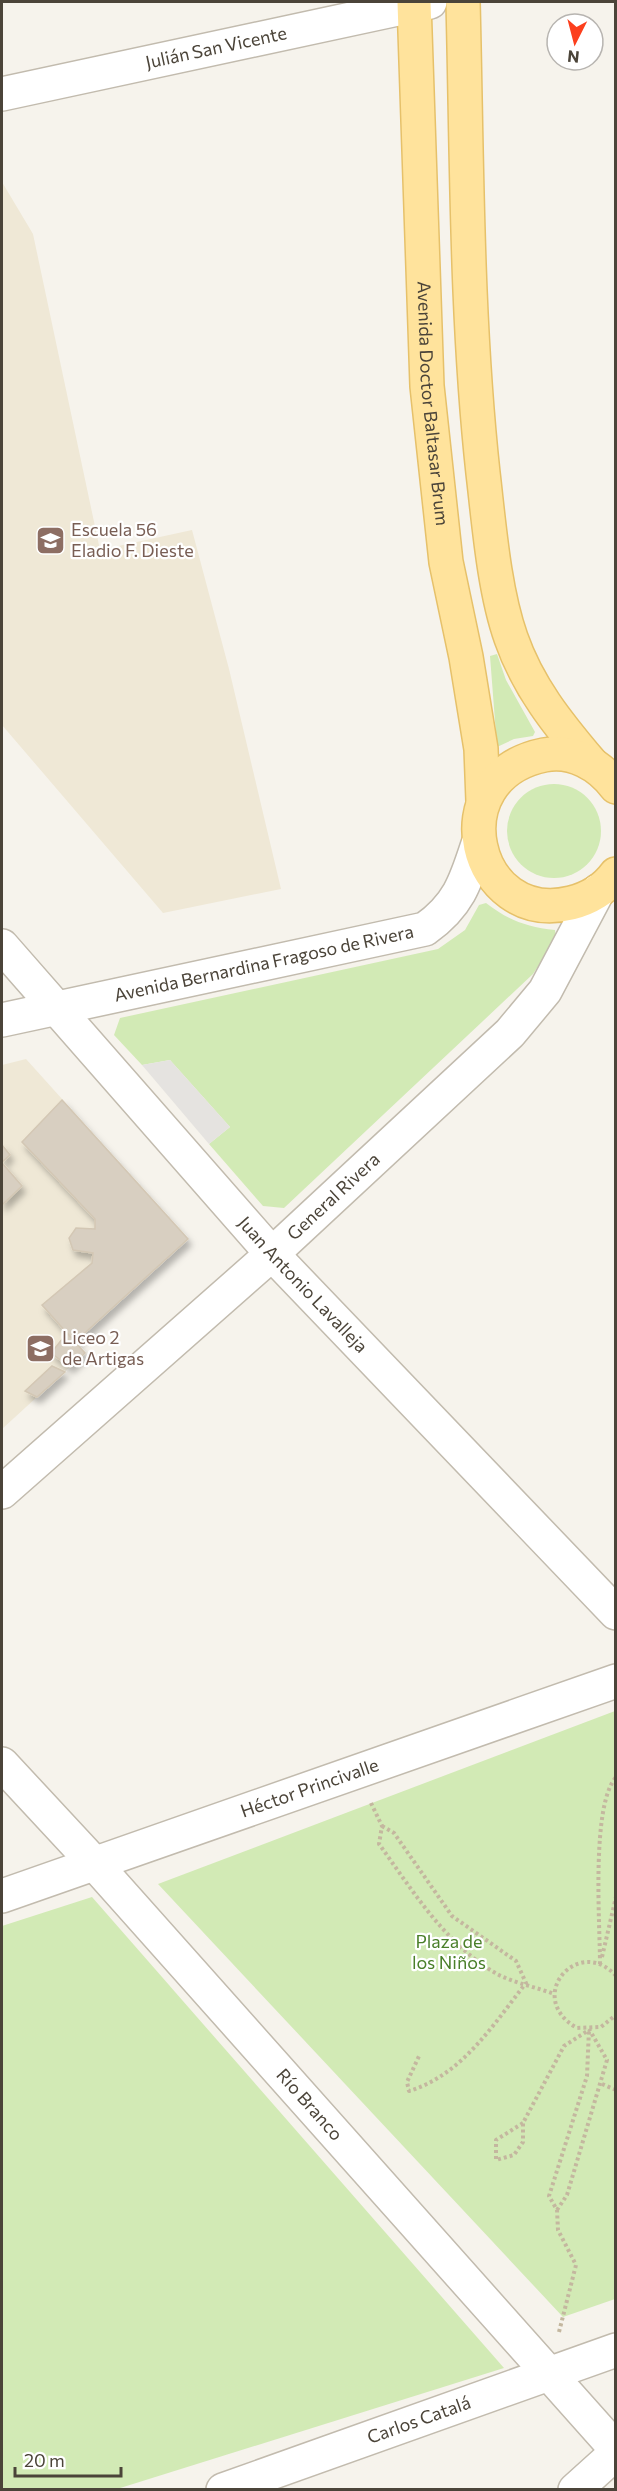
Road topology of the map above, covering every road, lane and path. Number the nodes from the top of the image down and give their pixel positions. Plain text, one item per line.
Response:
1 (463, 2) edge
2 (420, 3) edge
3 (2, 94) edge
4 (608, 777) edge
5 (483, 801) junction
6 (478, 843) junction
7 (611, 879) edge
8 (2, 946) edge
9 (56, 1009) junction
10 (2, 1020) edge
11 (272, 1254) junction
12 (2, 1492) edge
13 (615, 1613) edge
14 (615, 1681) edge
15 (2, 1764) edge
16 (357, 1772) junction
17 (615, 1777) edge
18 (382, 1826) junction
19 (94, 1863) junction
20 (2, 1896) edge
21 (615, 1897) edge
22 (600, 1964) junction
23 (615, 1976) edge
24 (525, 1983) junction
25 (554, 1994) junction
26 (615, 2015) edge
27 (589, 2029) junction
28 (420, 2054) dead end
29 (602, 2084) junction
30 (615, 2090) edge
31 (523, 2123) junction
32 (557, 2210) junction
33 (615, 2350) edge
34 (549, 2374) junction
35 (615, 2451) edge
36 (223, 2490) edge
37 (575, 2490) edge

1 - 4 main road
2 - 3 street, Julián San Vicente
2 - 5 main road, Avenida Doctor Baltasar Brum
4 - 5 main road
5 - 6 main road
6 - 7 main road
6 - 9 street, Avenida Bernardina Fragoso de Rivera
7 - 11 street, General Rivera
8 - 9 street, Juan Antonio Lavalleja
9 - 10 street, Avenida Bernardina Fragoso de Rivera
9 - 11 street, Juan Antonio Lavalleja
11 - 12 street, General Rivera
11 - 13 street, Juan Antonio Lavalleja
14 - 16 street, Héctor Princivalle
15 - 19 street, Río Branco
16 - 18 path
16 - 19 street, Héctor Princivalle
17 - 22 path
18 - 24 path
18 - 24 path
19 - 20 street, Héctor Princivalle
19 - 34 street, Río Branco
21 - 22 path
22 - 23 path
22 - 25 path
24 - 25 path
24 - 28 path
25 - 27 path
26 - 27 path
27 - 29 path
27 - 31 path
27 - 32 path
29 - 30 path
29 - 32 path
31 - 31 path
32 - 34 path
33 - 34 street, Carlos Catalá
34 - 35 street, Río Branco
34 - 36 street, Carlos Catalá
35 - 37 street

